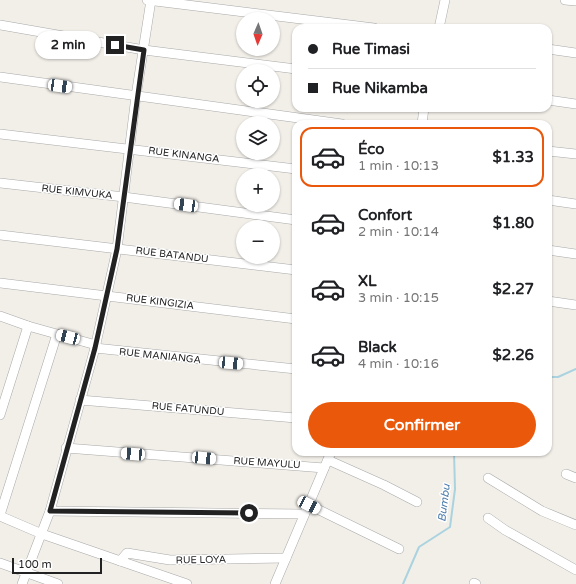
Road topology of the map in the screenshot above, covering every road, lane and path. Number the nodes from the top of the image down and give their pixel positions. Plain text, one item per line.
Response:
1 (445, 0) edge
2 (565, 0) edge
3 (150, 1) edge
4 (576, 1) edge
5 (341, 24) edge
6 (440, 24) edge
7 (0, 25) edge
8 (144, 50) junction
9 (552, 50) edge
10 (576, 53) edge
11 (292, 68) edge
12 (0, 77) edge
13 (136, 96) junction
14 (552, 101) edge
15 (576, 104) edge
16 (313, 120) edge
17 (0, 134) edge
18 (130, 148) junction
19 (552, 151) edge
20 (576, 154) edge
21 (292, 168) edge
22 (0, 183) edge
23 (124, 197) junction
24 (552, 201) edge
25 (576, 204) edge
26 (292, 219) edge
27 (0, 235) edge
28 (117, 249) junction
29 (552, 251) edge
30 (576, 254) edge
31 (292, 270) edge
32 (0, 283) edge
33 (106, 296) junction
34 (552, 302) edge
35 (576, 305) edge
36 (0, 316) edge
37 (292, 319) edge
38 (28, 326) junction
39 (57, 334) junction
40 (95, 346) junction
41 (292, 369) edge
42 (80, 400) junction
43 (0, 415) edge
44 (292, 418) edge
45 (66, 448) junction
46 (328, 460) edge
47 (566, 474) dead end
48 (488, 478) dead end
49 (576, 478) edge
50 (417, 502) dead end
51 (309, 505) junction
52 (50, 511) junction
53 (304, 514) junction
54 (0, 515) edge
55 (488, 518) dead end
56 (576, 525) edge
57 (42, 534) junction
58 (399, 549) dead end
59 (286, 558) junction
60 (120, 561) junction
61 (0, 562) edge
62 (576, 570) edge
63 (28, 572) junction
64 (22, 584) edge
65 (58, 584) edge
66 (187, 584) edge
67 (275, 584) edge

1 - 6 street
2 - 4 street
3 - 5 street
3 - 8 street
7 - 8 street
8 - 11 street
8 - 13 street
9 - 10 street
12 - 13 street
13 - 16 street
13 - 18 street
14 - 15 street
17 - 18 street, RUE KINANGA
18 - 21 street, RUE KINANGA
18 - 23 street
19 - 20 street
22 - 23 street, RUE KIMVUKA
23 - 26 street, RUE KIMVUKA
23 - 28 street
24 - 25 street
27 - 28 street, RUE BATANDU
28 - 31 street, RUE BATANDU
28 - 33 street
29 - 30 street
32 - 33 street, RUE KINGIZIA
33 - 37 street, RUE KINGIZIA
33 - 40 street
34 - 35 street
36 - 38 street, RUE MANIANGA
38 - 39 street, RUE MANIANGA
38 - 43 street
39 - 40 street, RUE MANIANGA
39 - 54 street
40 - 41 street, RUE MANIANGA
40 - 42 street
42 - 44 street, RUE FATUNDU
42 - 45 street
45 - 46 street, RUE MAYULU
45 - 52 street
46 - 50 street, RUE MAYULU
46 - 51 street
47 - 49 street
48 - 56 street
51 - 53 street
51 - 58 street
52 - 53 street
52 - 57 street
53 - 59 street
54 - 57 street
55 - 62 street
57 - 60 street
57 - 63 street
59 - 60 street, RUE LOYA
59 - 67 street
60 - 66 street
61 - 63 street
63 - 64 street
63 - 65 street

